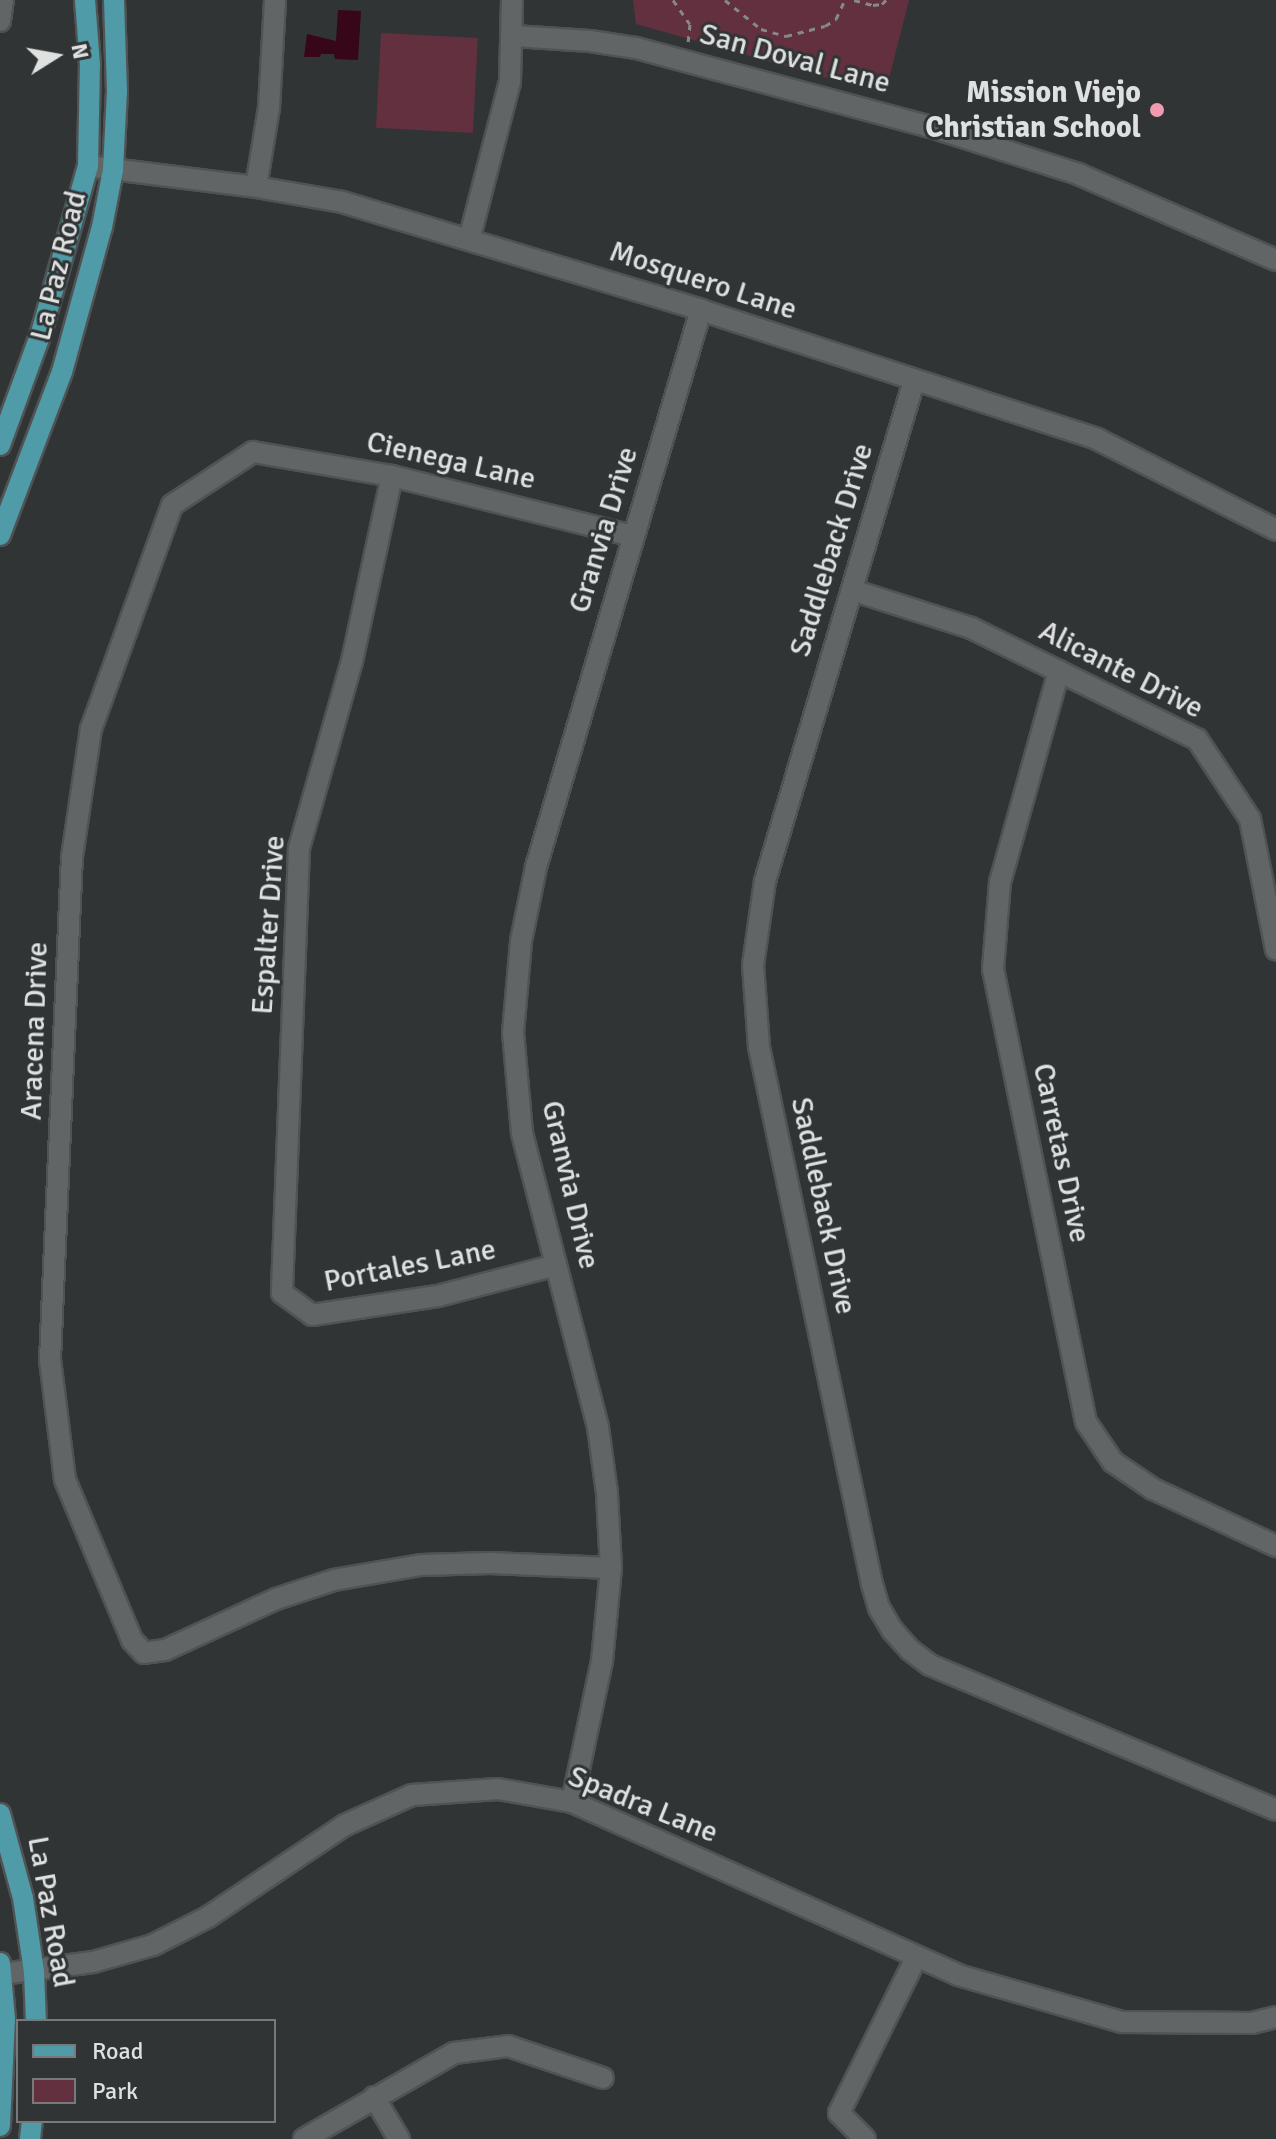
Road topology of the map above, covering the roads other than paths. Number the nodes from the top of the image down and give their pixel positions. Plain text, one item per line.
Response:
1 (3, 0) edge
2 (85, 0) edge
3 (114, 0) edge
4 (275, 0) edge
5 (512, 0) edge
6 (0, 21) edge
7 (514, 36) junction
8 (88, 166) junction
9 (113, 170) junction
10 (256, 187) junction
11 (469, 240) junction
12 (1276, 260) edge
13 (701, 310) junction
14 (914, 381) junction
15 (0, 445) edge
16 (253, 452) joint
17 (392, 476) junction
18 (1276, 530) edge
19 (0, 535) edge
20 (633, 536) junction
21 (852, 590) junction
22 (1059, 671) junction
23 (1276, 949) edge
24 (556, 1265) junction
25 (282, 1293) joint
26 (1276, 1546) edge
27 (611, 1568) junction
28 (572, 1802) junction
29 (1276, 1810) edge
30 (0, 1814) edge
31 (916, 1958) junction
32 (1, 1969) edge
33 (34, 1972) junction
34 (1276, 2017) edge
35 (36, 2019) edge
36 (603, 2078) dead end
37 (374, 2097) junction
38 (0, 2126) edge
39 (304, 2139) edge
40 (399, 2139) edge
41 (865, 2139) edge

1 - 6 street
2 - 8 main road, La Paz Road
3 - 9 main road, La Paz Road
4 - 10 street
5 - 7 street
7 - 11 street
7 - 12 street, San Doval Lane
8 - 9 street, Mosquero Lane
8 - 15 main road, La Paz Road
9 - 10 street, Mosquero Lane
9 - 19 main road, La Paz Road
10 - 11 street, Mosquero Lane
11 - 13 street, Mosquero Lane
13 - 14 street, Mosquero Lane
13 - 20 street, Granvia Drive
14 - 18 street, Mosquero Lane
14 - 21 street, Saddleback Drive
16 - 17 street, Cienega Lane
16 - 27 street, Aracena Drive
17 - 20 street, Cienega Lane
17 - 25 street, Espalter Drive
20 - 24 street, Granvia Drive
21 - 22 street, Alicante Drive
21 - 29 street, Saddleback Drive
22 - 23 street, Alicante Drive
22 - 26 street, Carretas Drive
24 - 25 street, Portales Lane
24 - 27 street, Granvia Drive
27 - 28 street, Granvia Drive
28 - 31 street, Spadra Lane
28 - 33 street, Spadra Lane
30 - 33 main road, La Paz Road
31 - 34 street, Spadra Lane
31 - 41 street
32 - 33 street, Spadra Lane
32 - 38 main road, La Paz Road
33 - 35 main road, La Paz Road
36 - 37 street
37 - 39 street
37 - 40 street

